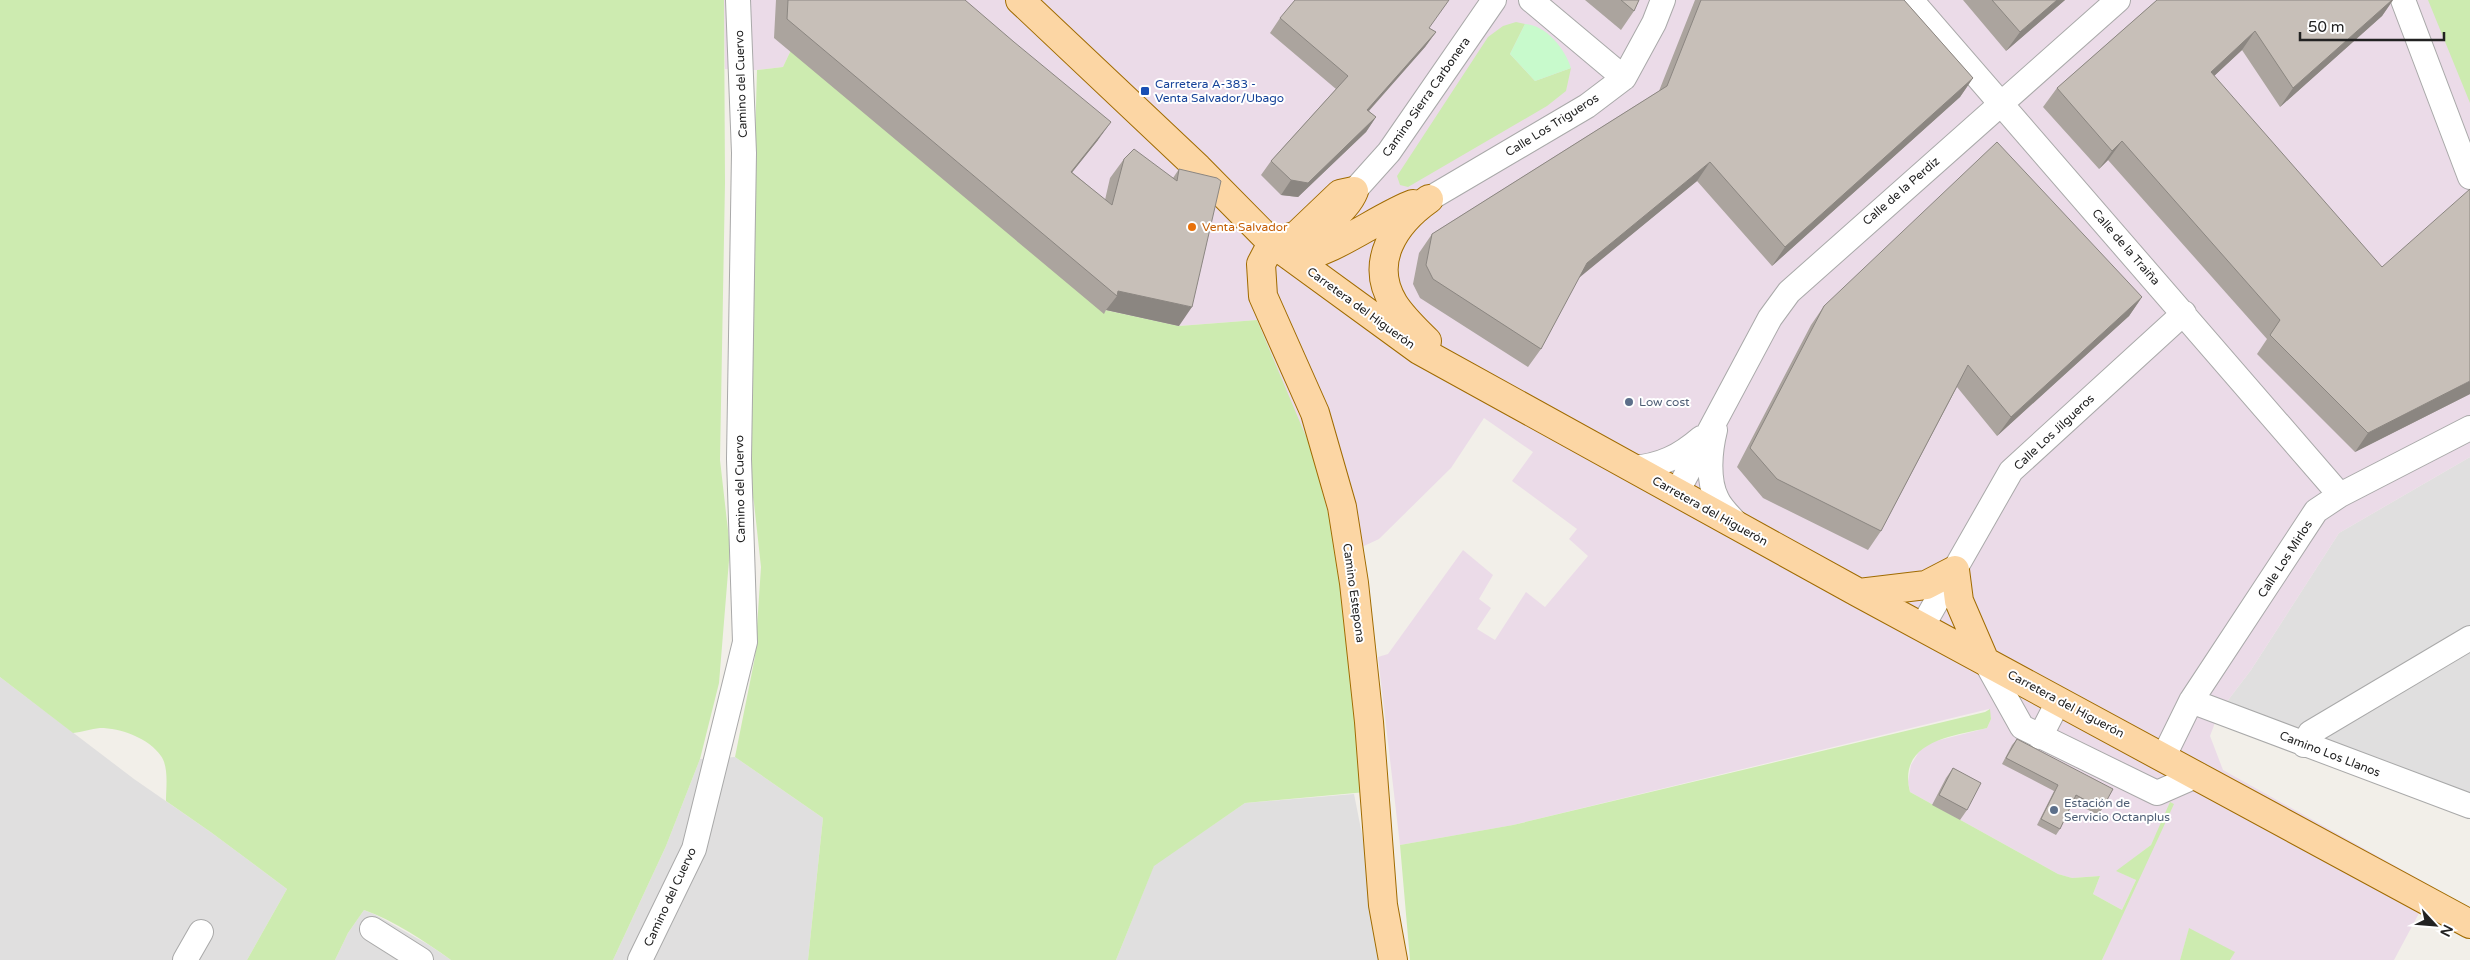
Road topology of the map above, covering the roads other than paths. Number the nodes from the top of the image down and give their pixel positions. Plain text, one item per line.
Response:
1 (738, 0) edge
2 (1020, 0) edge
3 (1494, 0) edge
4 (1531, 0) edge
5 (1663, 0) edge
6 (1911, 0) edge
7 (2118, 0) edge
8 (2403, 0) edge
9 (1624, 78) junction
10 (2001, 103) junction
11 (2470, 177) edge
12 (1359, 187) junction
13 (1429, 198) junction
14 (1375, 222) junction
15 (1292, 255) junction
16 (2184, 313) junction
17 (1486, 387) junction
18 (1714, 422) junction
19 (2470, 428) edge
20 (1632, 468) junction
21 (1677, 492) junction
22 (2340, 495) junction
23 (1739, 526) junction
24 (1956, 570) junction
25 (1859, 593) junction
26 (1922, 627) junction
27 (2470, 638) edge
28 (1984, 660) junction
29 (2059, 700) junction
30 (2191, 701) junction
31 (2040, 736) junction
32 (2304, 745) junction
33 (2160, 754) junction
34 (2198, 775) junction
35 (2138, 786) junction
36 (2470, 806) edge
37 (2470, 924) edge
38 (372, 929) dead end
39 (201, 932) dead end
40 (185, 960) edge
41 (422, 960) edge
42 (640, 960) edge
43 (1393, 960) edge

1 - 42 street, Camino del Cuervo
2 - 15 main road, Carretera del Higuerón
3 - 12 street, Camino Sierra Carbonera
4 - 9 street
5 - 9 street, Calle Los Trigueros
6 - 10 street, Calle de la Traiña
7 - 10 street, Calle de la Perdiz
8 - 11 street
9 - 13 street, Calle Los Trigueros
10 - 16 street, Calle de la Traiña
10 - 18 street, Calle de la Perdiz
12 - 14 main road
12 - 15 main road
13 - 14 main road
13 - 17 main road
14 - 15 main road
15 - 17 main road, Carretera del Higuerón
15 - 43 main road, Camino Estepona
16 - 22 street, Calle de la Traiña
16 - 24 street, Calle Los Jilgueros
17 - 20 main road, Carretera del Higuerón
18 - 20 street, Calle de la Perdiz
18 - 21 street, Calle de la Perdiz
18 - 23 street, Calle de la Perdiz
19 - 22 street, Calle Los Mirlos
20 - 21 main road, Carretera del Higuerón
21 - 23 main road, Carretera del Higuerón
22 - 30 street, Calle Los Mirlos
23 - 25 main road, Carretera del Higuerón
24 - 25 main road
24 - 26 street, Calle Los Jilgueros
24 - 28 main road
25 - 26 main road, Carretera del Higuerón
26 - 28 main road, Carretera del Higuerón
27 - 32 street
28 - 29 main road, Carretera del Higuerón
28 - 31 street
29 - 31 street
29 - 33 main road, Carretera del Higuerón
30 - 32 street, Camino Los Llanos
30 - 33 street, Calle Los Mirlos
31 - 35 street
32 - 36 street, Camino Los Llanos
33 - 34 main road, Carretera del Higuerón
33 - 35 street, Calle Los Mirlos
34 - 35 street
34 - 37 main road, Carretera del Higuerón
38 - 41 street
39 - 40 street

